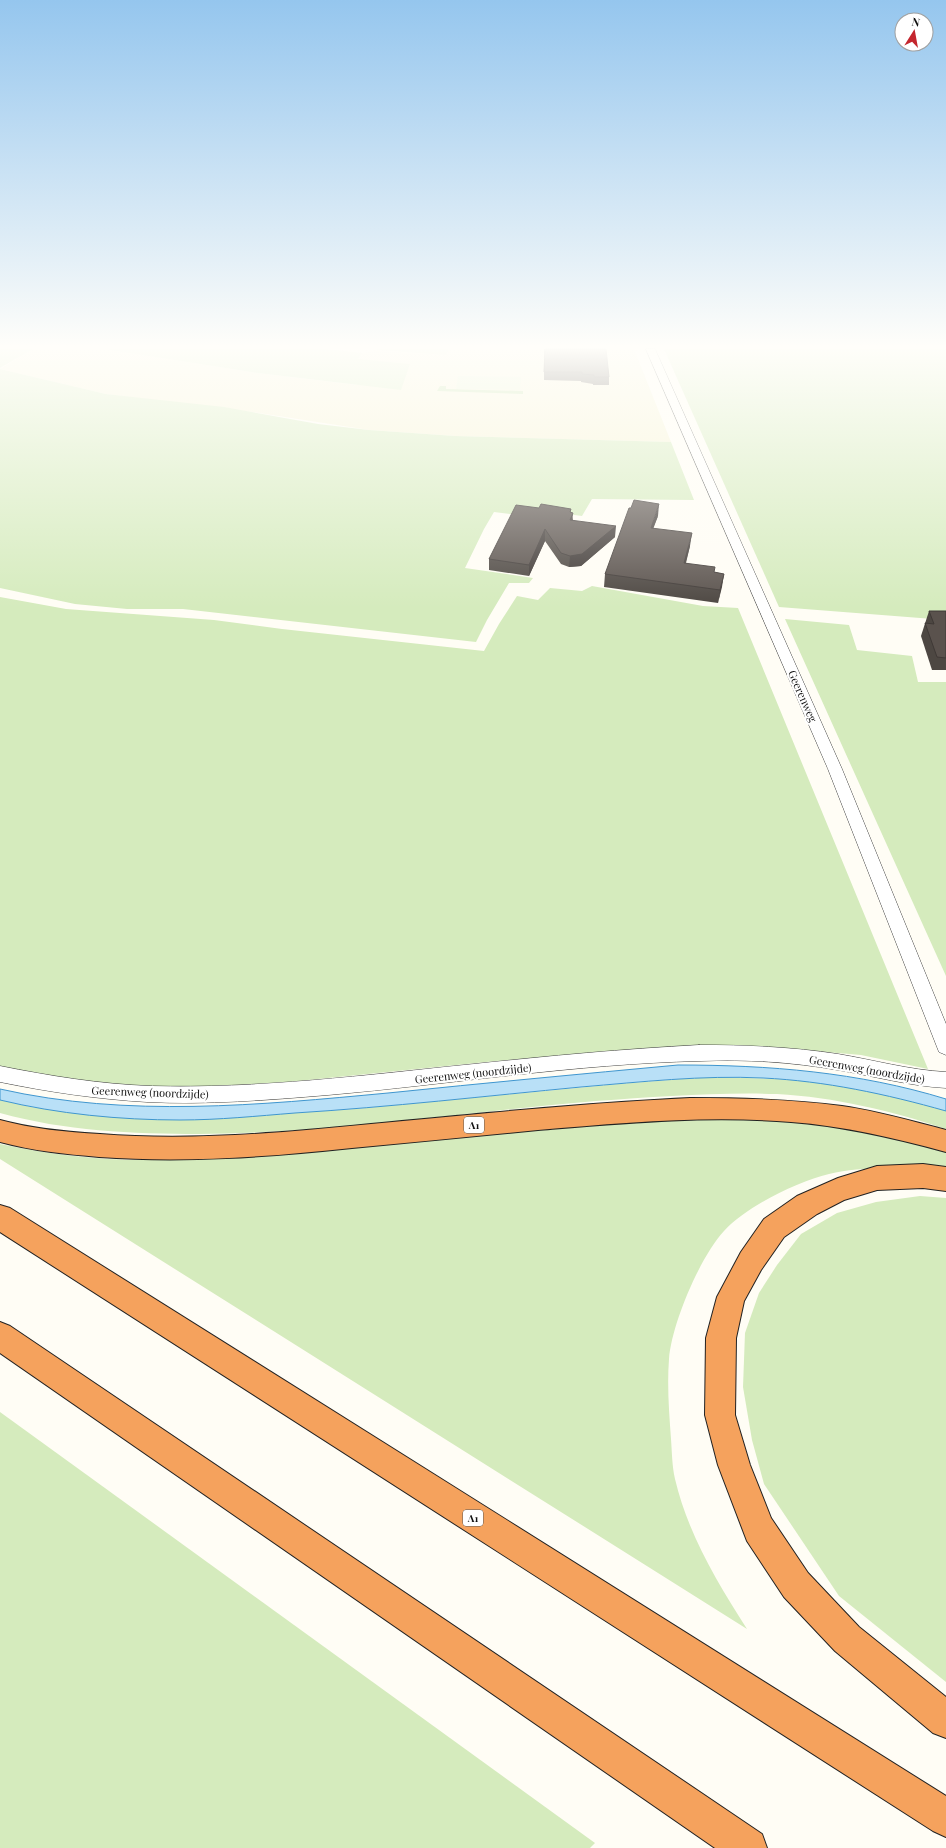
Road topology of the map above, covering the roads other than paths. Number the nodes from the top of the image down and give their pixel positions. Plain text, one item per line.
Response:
1 (688, 435) edge
2 (946, 1047) edge
3 (0, 1074) edge
4 (946, 1080) edge
5 (0, 1131) edge
6 (946, 1141) edge
7 (946, 1179) edge
8 (0, 1217) edge
9 (0, 1336) edge
10 (946, 1720) edge
11 (946, 1818) edge
12 (748, 1848) edge

1 - 2 street, Geerenweg
3 - 4 street, Geerenweg (noordzijde)
5 - 6 highway, A1
7 - 10 highway
8 - 11 highway, A1
9 - 12 highway

